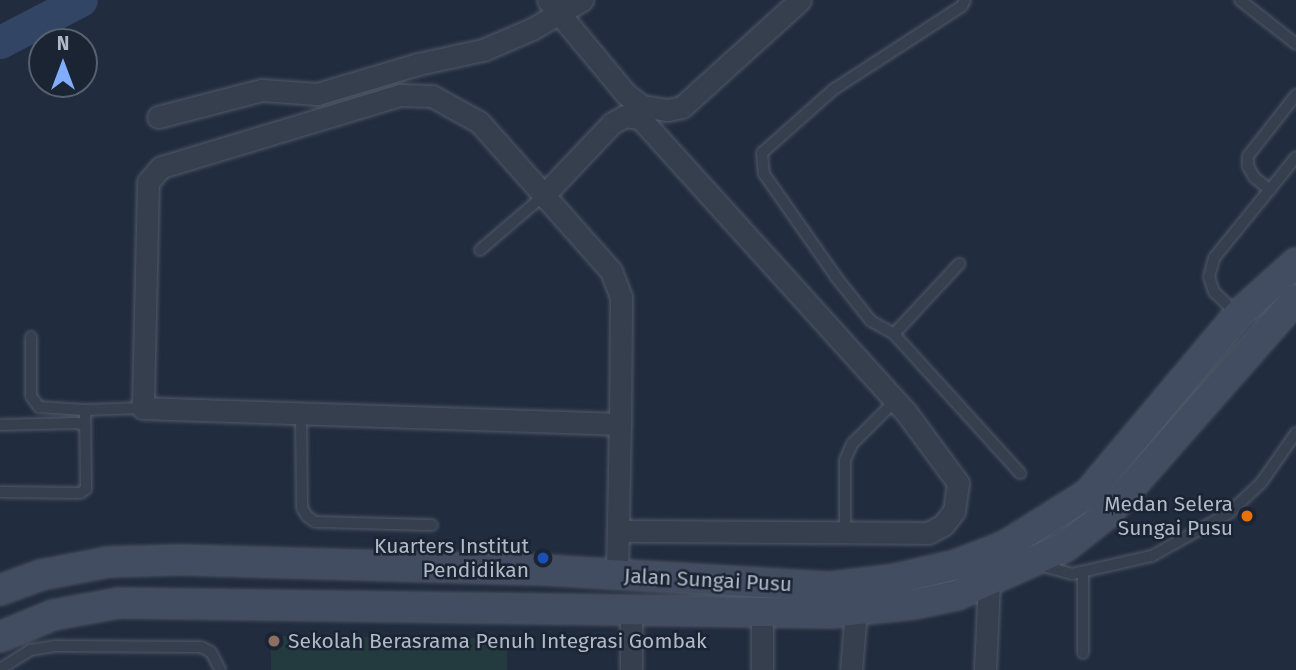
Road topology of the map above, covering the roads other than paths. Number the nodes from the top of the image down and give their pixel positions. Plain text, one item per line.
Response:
1 (582, 0) edge
2 (800, 0) edge
3 (965, 0) edge
4 (1240, 0) edge
5 (553, 7) edge
6 (1296, 44) edge
7 (1296, 95) edge
8 (158, 117) dead end
9 (1296, 157) edge
10 (1270, 190) junction
11 (543, 196) junction
12 (480, 250) dead end
13 (1296, 262) edge
14 (959, 264) dead end
15 (1296, 299) edge
16 (1238, 315) junction
17 (894, 334) junction
18 (31, 337) dead end
19 (896, 400) junction
20 (143, 408) junction
21 (85, 411) junction
22 (301, 413) junction
23 (620, 424) junction
24 (0, 425) edge
25 (86, 426) junction
26 (1296, 433) edge
27 (1020, 473) dead end
28 (0, 492) edge
29 (432, 525) dead end
30 (618, 531) junction
31 (845, 533) junction
32 (1033, 564) junction
33 (1083, 572) junction
34 (617, 574) junction
35 (989, 582) junction
36 (0, 590) edge
37 (631, 608) junction
38 (856, 610) junction
39 (762, 612) junction
40 (0, 637) edge
41 (1083, 653) dead end
42 (0, 669) edge
43 (220, 670) edge
44 (631, 670) edge
45 (762, 670) edge
46 (851, 670) edge
47 (985, 670) edge

1 - 5 street
2 - 5 street
3 - 17 lane
4 - 6 lane
5 - 8 street
7 - 10 lane
9 - 10 lane
10 - 16 lane
11 - 12 lane
11 - 19 street
11 - 20 street
11 - 23 street
13 - 16 main road, Jalan Sungai Pusu
14 - 17 lane
15 - 32 main road, Jalan Sungai Pusu
16 - 34 main road, Jalan Sungai Pusu
17 - 27 lane
18 - 21 lane
19 - 31 lane
19 - 31 street
20 - 21 lane
20 - 22 street
21 - 25 lane
22 - 23 street
22 - 29 lane
23 - 30 street
24 - 25 lane
25 - 28 lane
26 - 33 lane
30 - 31 street
30 - 34 street
32 - 33 lane
32 - 35 main road, Jalan Sungai Pusu
33 - 41 lane
34 - 36 main road, Jalan Sungai Pusu
35 - 38 main road, Jalan Sungai Pusu
35 - 47 street
37 - 39 main road, Jalan Sungai Pusu
37 - 40 main road, Jalan Sungai Pusu
37 - 44 street
38 - 39 main road, Jalan Sungai Pusu
38 - 46 street
39 - 45 street
42 - 43 lane

